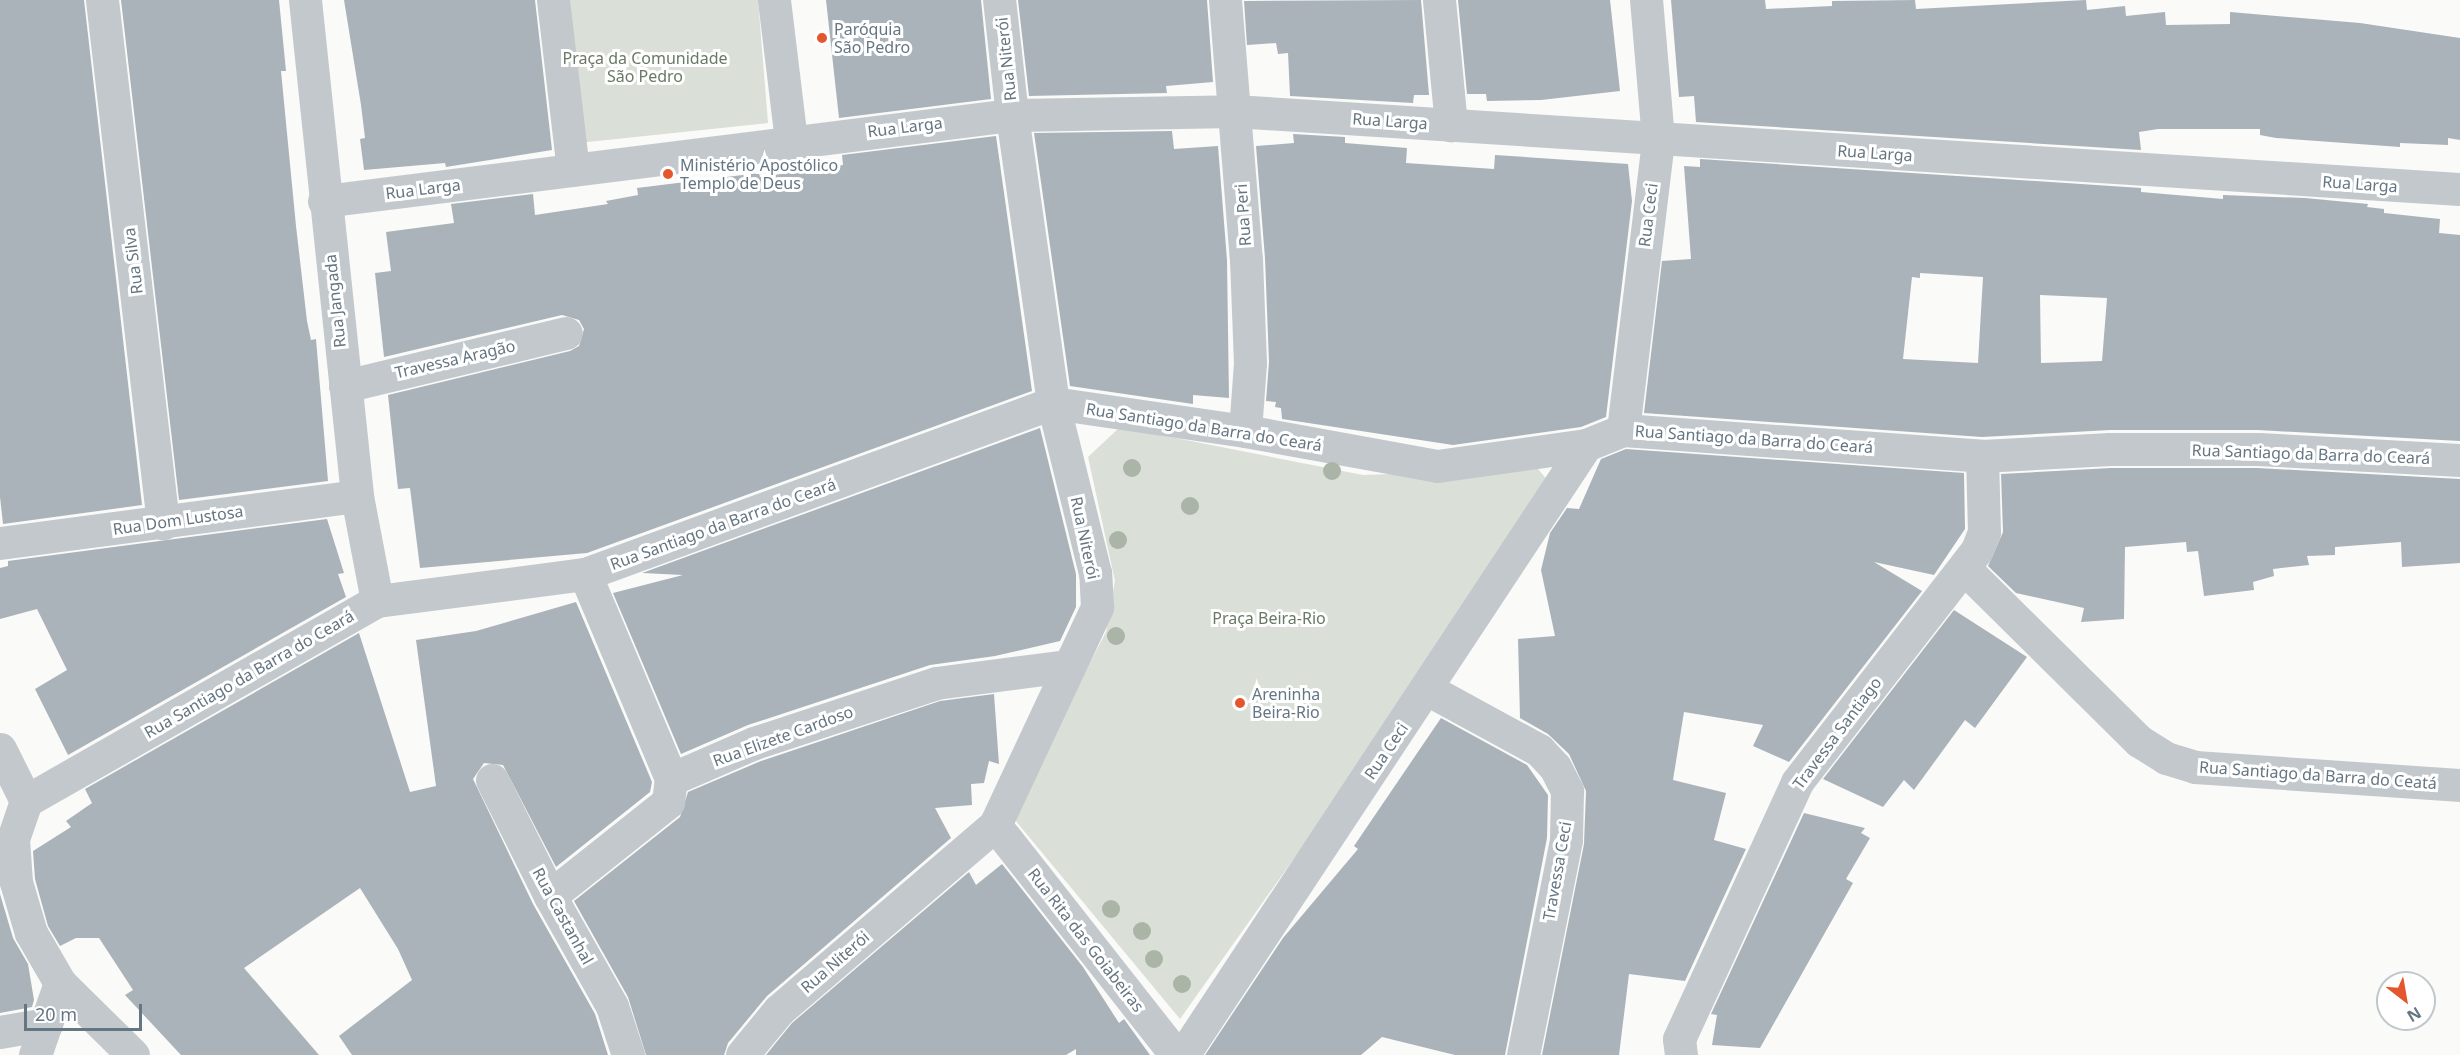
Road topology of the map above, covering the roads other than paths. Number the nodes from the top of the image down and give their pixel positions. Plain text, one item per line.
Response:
1 (102, 0) edge
2 (305, 0) edge
3 (553, 0) edge
4 (774, 0) edge
5 (999, 0) edge
6 (1225, 0) edge
7 (1439, 0) edge
8 (1646, 0) edge
9 (1234, 111) junction
10 (1012, 115) junction
11 (1451, 125) junction
12 (1658, 139) junction
13 (791, 140) junction
14 (573, 170) junction
15 (2460, 189) edge
16 (324, 201) junction
17 (566, 333) dead end
18 (345, 386) junction
19 (1053, 403) junction
20 (1623, 430) junction
21 (1245, 431) junction
22 (1586, 445) junction
23 (1982, 456) junction
24 (2460, 460) edge
25 (357, 496) junction
26 (164, 523) junction
27 (0, 543) edge
28 (1965, 569) junction
29 (585, 574) junction
30 (377, 601) junction
31 (1067, 666) junction
32 (1427, 689) junction
33 (0, 749) edge
34 (671, 778) junction
35 (492, 780) dead end
36 (2460, 785) edge
37 (26, 801) junction
38 (995, 825) junction
39 (550, 896) junction
40 (60, 983) junction
41 (46, 1024) junction
42 (0, 1032) edge
43 (34, 1055) edge
44 (133, 1055) edge
45 (628, 1055) edge
46 (742, 1055) edge
47 (1176, 1055) edge
48 (1183, 1055) edge
49 (1523, 1055) edge
50 (1681, 1055) edge

1 - 26 street, Rua Silva
2 - 16 street, Rua Jangada
3 - 14 street
4 - 13 street
5 - 10 street, Rua Niterói
6 - 9 street, Rua Peri
7 - 11 street
8 - 12 street, Rua Ceci
9 - 10 street, Rua Larga
9 - 11 street, Rua Larga
9 - 21 street, Rua Peri
10 - 13 street, Rua Larga
10 - 19 street, Rua Niterói
11 - 12 street, Rua Larga
12 - 15 street, Rua Larga
12 - 20 street, Rua Ceci
13 - 14 street, Rua Larga
14 - 16 street, Rua Larga
16 - 18 street, Rua Jangada
17 - 18 street, Travessa Aragão
18 - 25 street, Rua Jangada
19 - 21 street, Rua Santiago da Barra do Ceará
19 - 29 street, Rua Santiago da Barra do Ceará
19 - 31 street, Rua Niterói
20 - 22 street, Rua Santiago da Barra do Ceará
20 - 23 street, Rua Santiago da Barra do Ceará
21 - 22 street, Rua Santiago da Barra do Ceará
22 - 32 street, Rua Ceci
23 - 24 street, Rua Santiago da Barra do Ceará
23 - 28 street, Travessa Santiago
25 - 26 street, Rua Dom Lustosa
25 - 30 street, Rua Jangada
26 - 27 street, Rua Dom Lustosa
28 - 36 street, Rua Santiago da Barra do Ceatá
28 - 50 street, Travessa Santiago
29 - 30 street, Rua Santiago da Barra do Ceará
29 - 34 street
30 - 37 street, Rua Santiago da Barra do Ceará
31 - 34 street, Rua Elizete Cardoso
31 - 38 street, Rua Niterói
32 - 48 street, Rua Ceci
32 - 49 street, Travessa Ceci
33 - 37 street
34 - 39 street
35 - 39 street, Rua Castanhal
37 - 40 street
38 - 46 street, Rua Niterói
38 - 47 street, Rua Rita das Goiabeiras
39 - 45 street, Rua Castanhal
40 - 41 street
40 - 44 street
41 - 42 street
41 - 43 street

